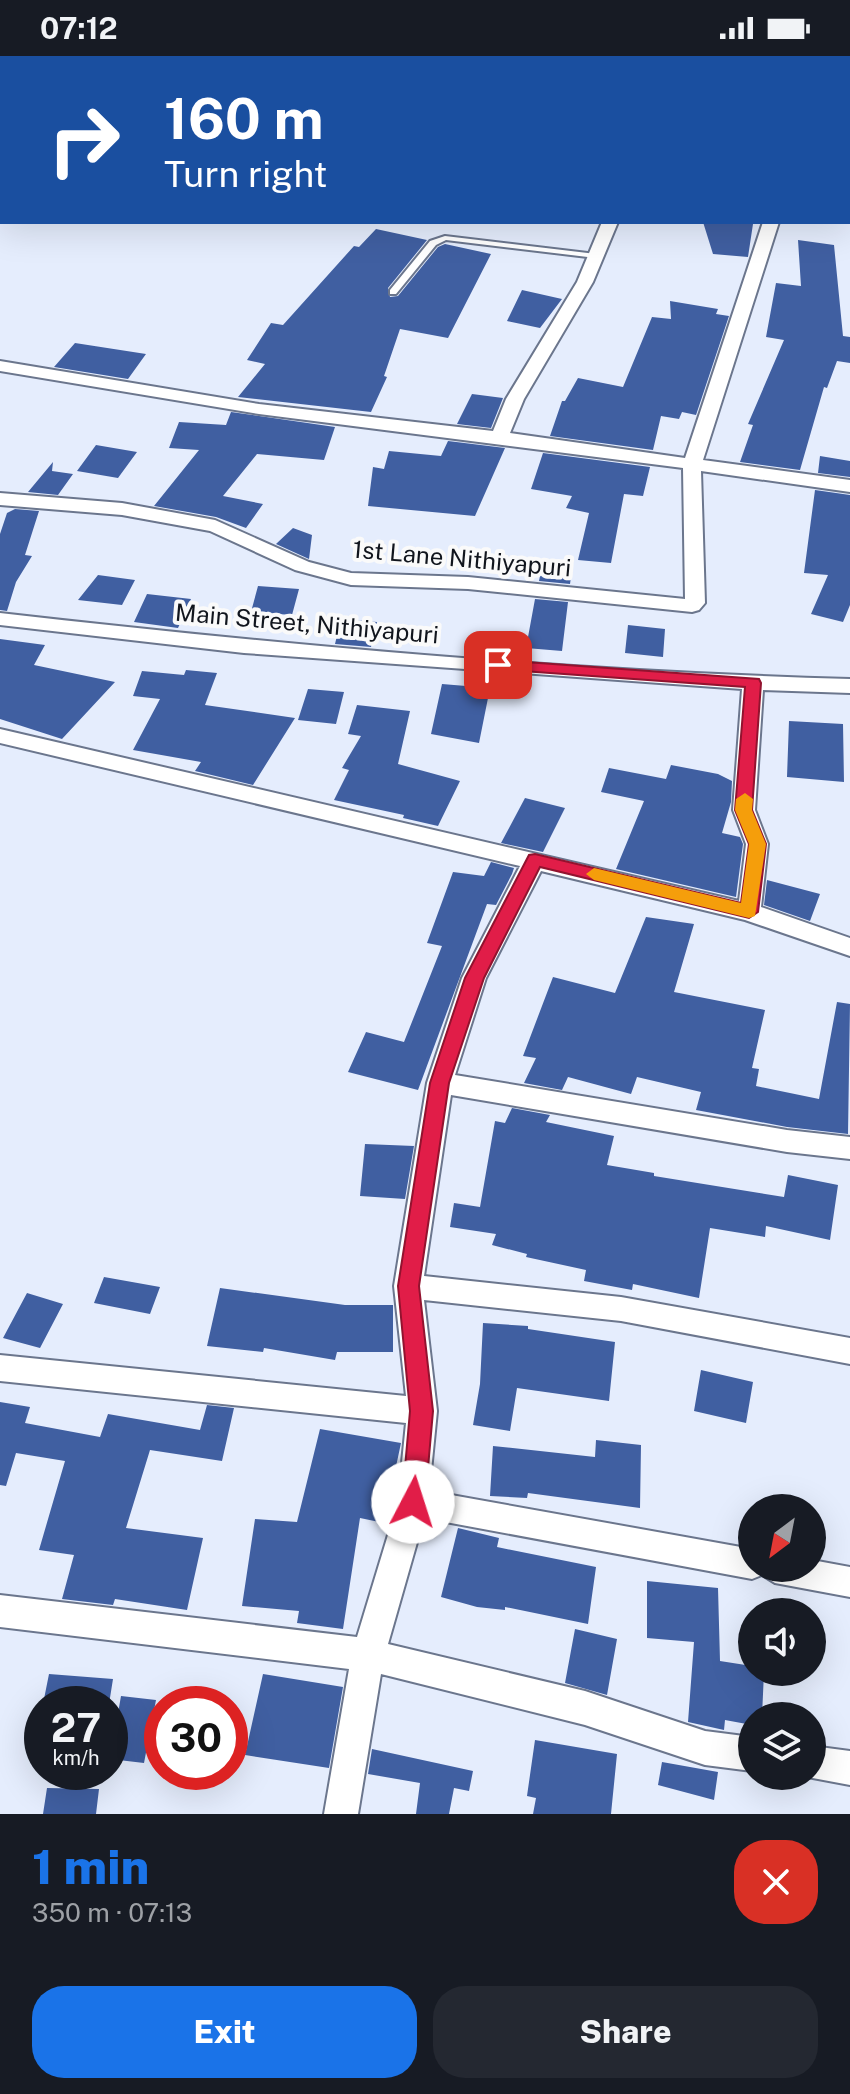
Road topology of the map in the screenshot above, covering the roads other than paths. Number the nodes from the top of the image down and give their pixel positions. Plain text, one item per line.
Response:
1 (609, 224) edge
2 (770, 224) edge
3 (596, 256) junction
4 (393, 292) dead end
5 (0, 366) edge
6 (499, 437) junction
7 (692, 465) junction
8 (850, 486) edge
9 (0, 499) edge
10 (0, 619) edge
11 (753, 683) junction
12 (850, 686) edge
13 (0, 736) edge
14 (535, 860) junction
15 (749, 912) junction
16 (850, 947) edge
17 (440, 1083) junction
18 (850, 1148) edge
19 (408, 1286) junction
20 (850, 1351) edge
21 (0, 1368) edge
22 (422, 1411) junction
23 (413, 1502) junction
24 (738, 1561) edge
25 (826, 1578) edge
26 (850, 1582) edge
27 (0, 1611) edge
28 (368, 1655) junction
29 (738, 1752) edge
30 (826, 1765) edge
31 (850, 1768) edge
32 (341, 1814) edge

1 - 3 street
2 - 7 street
3 - 4 lane
3 - 6 street
5 - 6 street
6 - 7 street
7 - 8 street
7 - 9 street, 1st Lane Nithiyapuri
10 - 11 street, Main Street, Nithiyapuri
11 - 12 street, Main Street, Nithiyapuri
11 - 15 street
13 - 14 street
14 - 15 street
14 - 17 street
15 - 16 street
17 - 18 street
17 - 19 street
19 - 20 street
19 - 22 street
21 - 22 street
22 - 23 street
23 - 24 street
23 - 28 street
25 - 26 street
27 - 28 street
28 - 29 street
28 - 32 street
30 - 31 street

